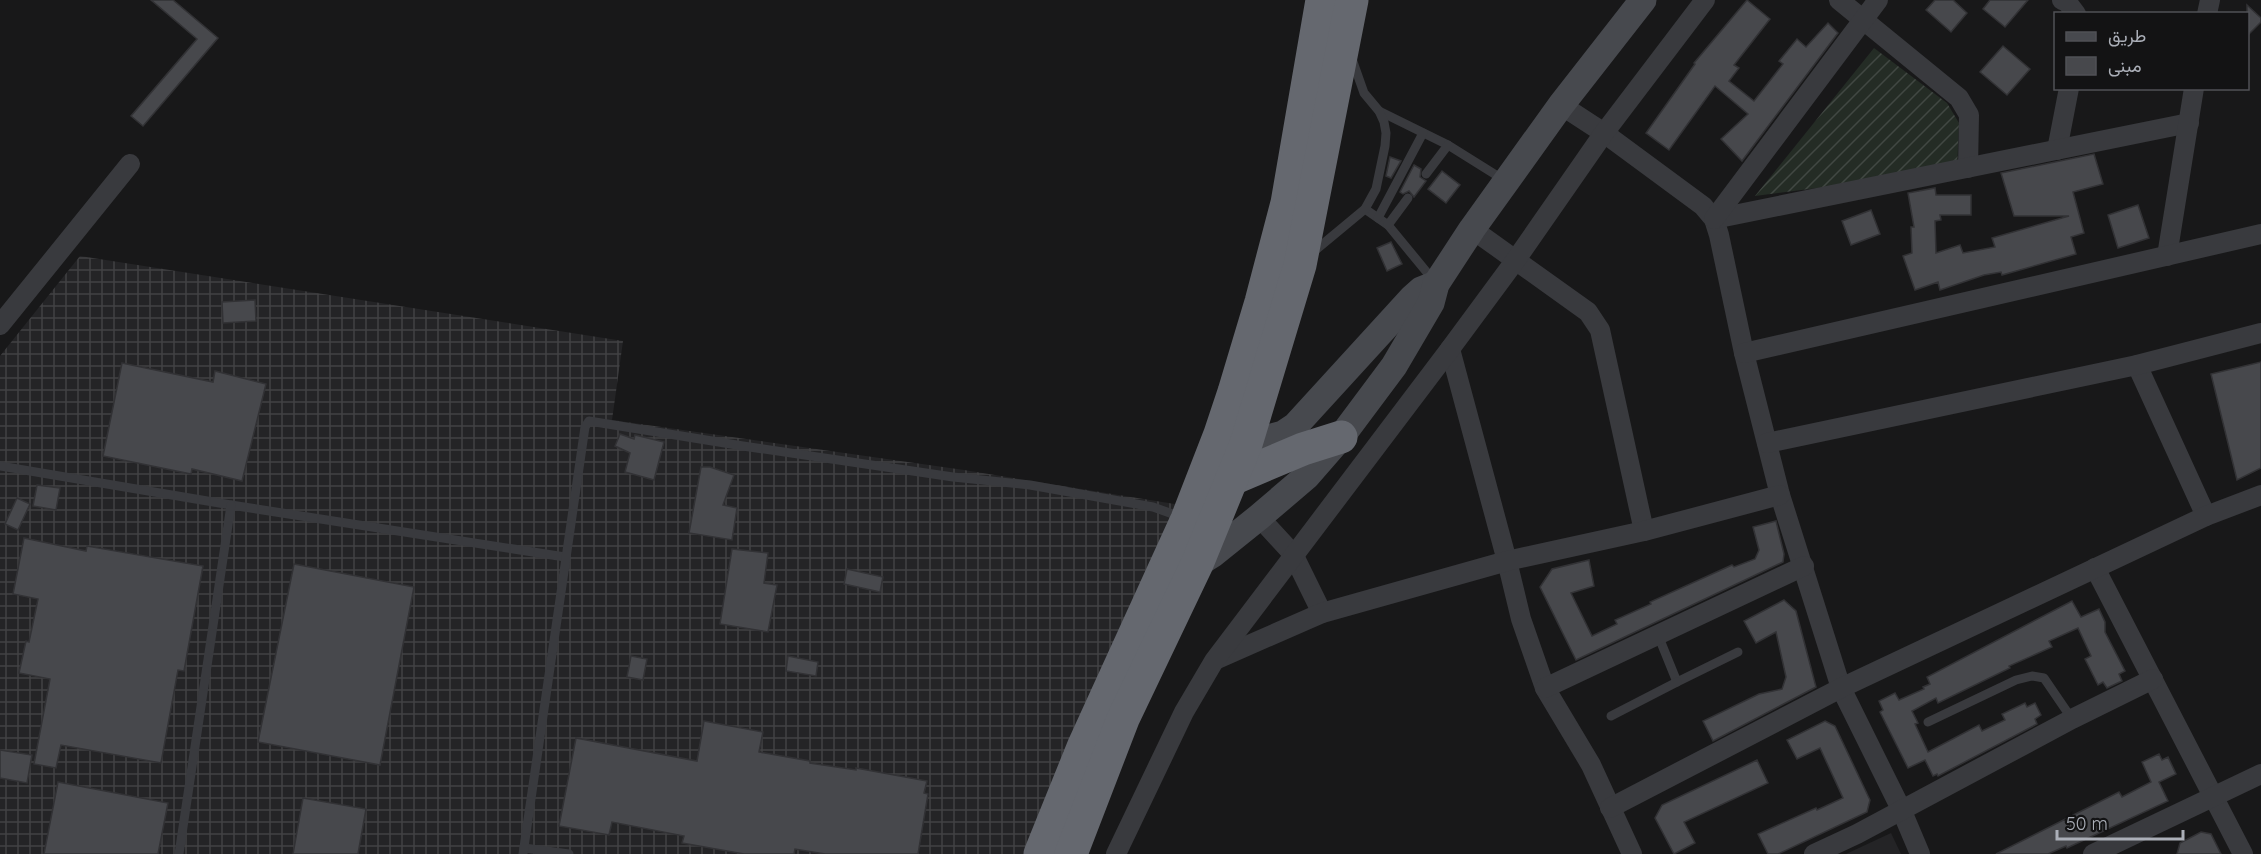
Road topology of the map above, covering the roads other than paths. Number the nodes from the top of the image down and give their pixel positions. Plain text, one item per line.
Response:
1 (1322, 0) edge
2 (1643, 0) edge
3 (1705, 0) edge
4 (1839, 0) edge
5 (1878, 0) edge
6 (2062, 0) edge
7 (2074, 12) edge
8 (1349, 15) edge
9 (1863, 21) junction
10 (2069, 90) edge
11 (2194, 90) edge
12 (1561, 105) junction
13 (1379, 111) junction
14 (2189, 123) junction
15 (1423, 133) junction
16 (1604, 133) junction
17 (1448, 145) junction
18 (2057, 150) junction
19 (130, 164) dead end
20 (1968, 168) junction
21 (1426, 174) dead end
22 (1506, 182) junction
23 (1408, 198) dead end
24 (1365, 209) junction
25 (1378, 218) junction
26 (1714, 219) junction
27 (1388, 225) junction
28 (1472, 230) junction
29 (2261, 234) edge
30 (2168, 256) junction
31 (1515, 261) junction
32 (1300, 265) junction
33 (1436, 284) junction
34 (0, 325) edge
35 (2261, 333) edge
36 (1450, 349) junction
37 (1744, 353) junction
38 (2137, 365) junction
39 (1341, 437) junction
40 (1767, 443) junction
41 (1246, 444) junction
42 (0, 466) edge
43 (1232, 479) junction
44 (1780, 495) junction
45 (2261, 495) edge
46 (231, 505) junction
47 (2206, 516) junction
48 (1260, 517) junction
49 (1186, 519) junction
50 (1644, 531) junction
51 (1293, 554) junction
52 (565, 557) junction
53 (1508, 561) junction
54 (1197, 564) junction
55 (1804, 566) junction
56 (2095, 568) junction
57 (1322, 613) junction
58 (1658, 635) junction
59 (1738, 652) dead end
60 (1214, 661) junction
61 (2153, 679) junction
62 (1677, 681) junction
63 (1545, 688) junction
64 (1841, 688) junction
65 (1611, 716) dead end
66 (2072, 719) junction
67 (1928, 722) dead end
68 (2261, 774) edge
69 (2214, 797) junction
70 (1610, 808) junction
71 (1901, 809) junction
72 (523, 851) edge
73 (179, 854) edge
74 (569, 854) edge
75 (1040, 854) edge
76 (1071, 854) edge
77 (1116, 854) edge
78 (1632, 854) edge
79 (1814, 854) edge
80 (1920, 854) edge
81 (2093, 854) edge
82 (2243, 854) edge

1 - 49 highway
2 - 12 street
3 - 16 street
4 - 9 street
5 - 9 street
6 - 7 street
8 - 13 lane
8 - 32 highway
9 - 20 street
9 - 26 street
10 - 18 street
11 - 14 street
12 - 16 street
12 - 22 street
13 - 15 lane
13 - 24 lane
14 - 18 street
14 - 30 street
15 - 17 lane
15 - 25 lane
16 - 26 street
16 - 31 street
17 - 21 lane
17 - 22 lane
18 - 20 street
19 - 34 street
20 - 26 street
22 - 28 street
23 - 27 lane
24 - 25 lane
24 - 32 lane
25 - 27 lane
26 - 37 street
27 - 33 lane
28 - 31 street
28 - 33 street
29 - 30 street
30 - 37 street
31 - 36 street
31 - 50 street
32 - 41 highway
33 - 39 street
33 - 41 street
35 - 38 street
36 - 51 street
36 - 53 street
37 - 40 street
38 - 40 street
38 - 47 street
39 - 43 highway
39 - 48 street
40 - 44 street
41 - 43 highway
42 - 46 lane
43 - 54 highway
44 - 50 street
44 - 55 street
45 - 47 street
46 - 52 lane
46 - 73 lane
47 - 56 street
48 - 51 street
48 - 54 street
49 - 52 lane
49 - 75 highway
50 - 53 street
51 - 57 street
51 - 60 street
52 - 72 lane
53 - 57 street
53 - 63 street
54 - 76 highway
55 - 58 street
55 - 64 street
56 - 61 street
56 - 64 street
57 - 60 street
58 - 62 lane
58 - 63 street
59 - 62 lane
60 - 77 street
61 - 66 street
61 - 69 street
62 - 65 lane
63 - 70 street
64 - 70 street
64 - 71 street
66 - 67 lane
66 - 71 street
68 - 69 street
69 - 81 street
69 - 82 street
70 - 78 street
71 - 79 street
71 - 80 street
72 - 74 lane

